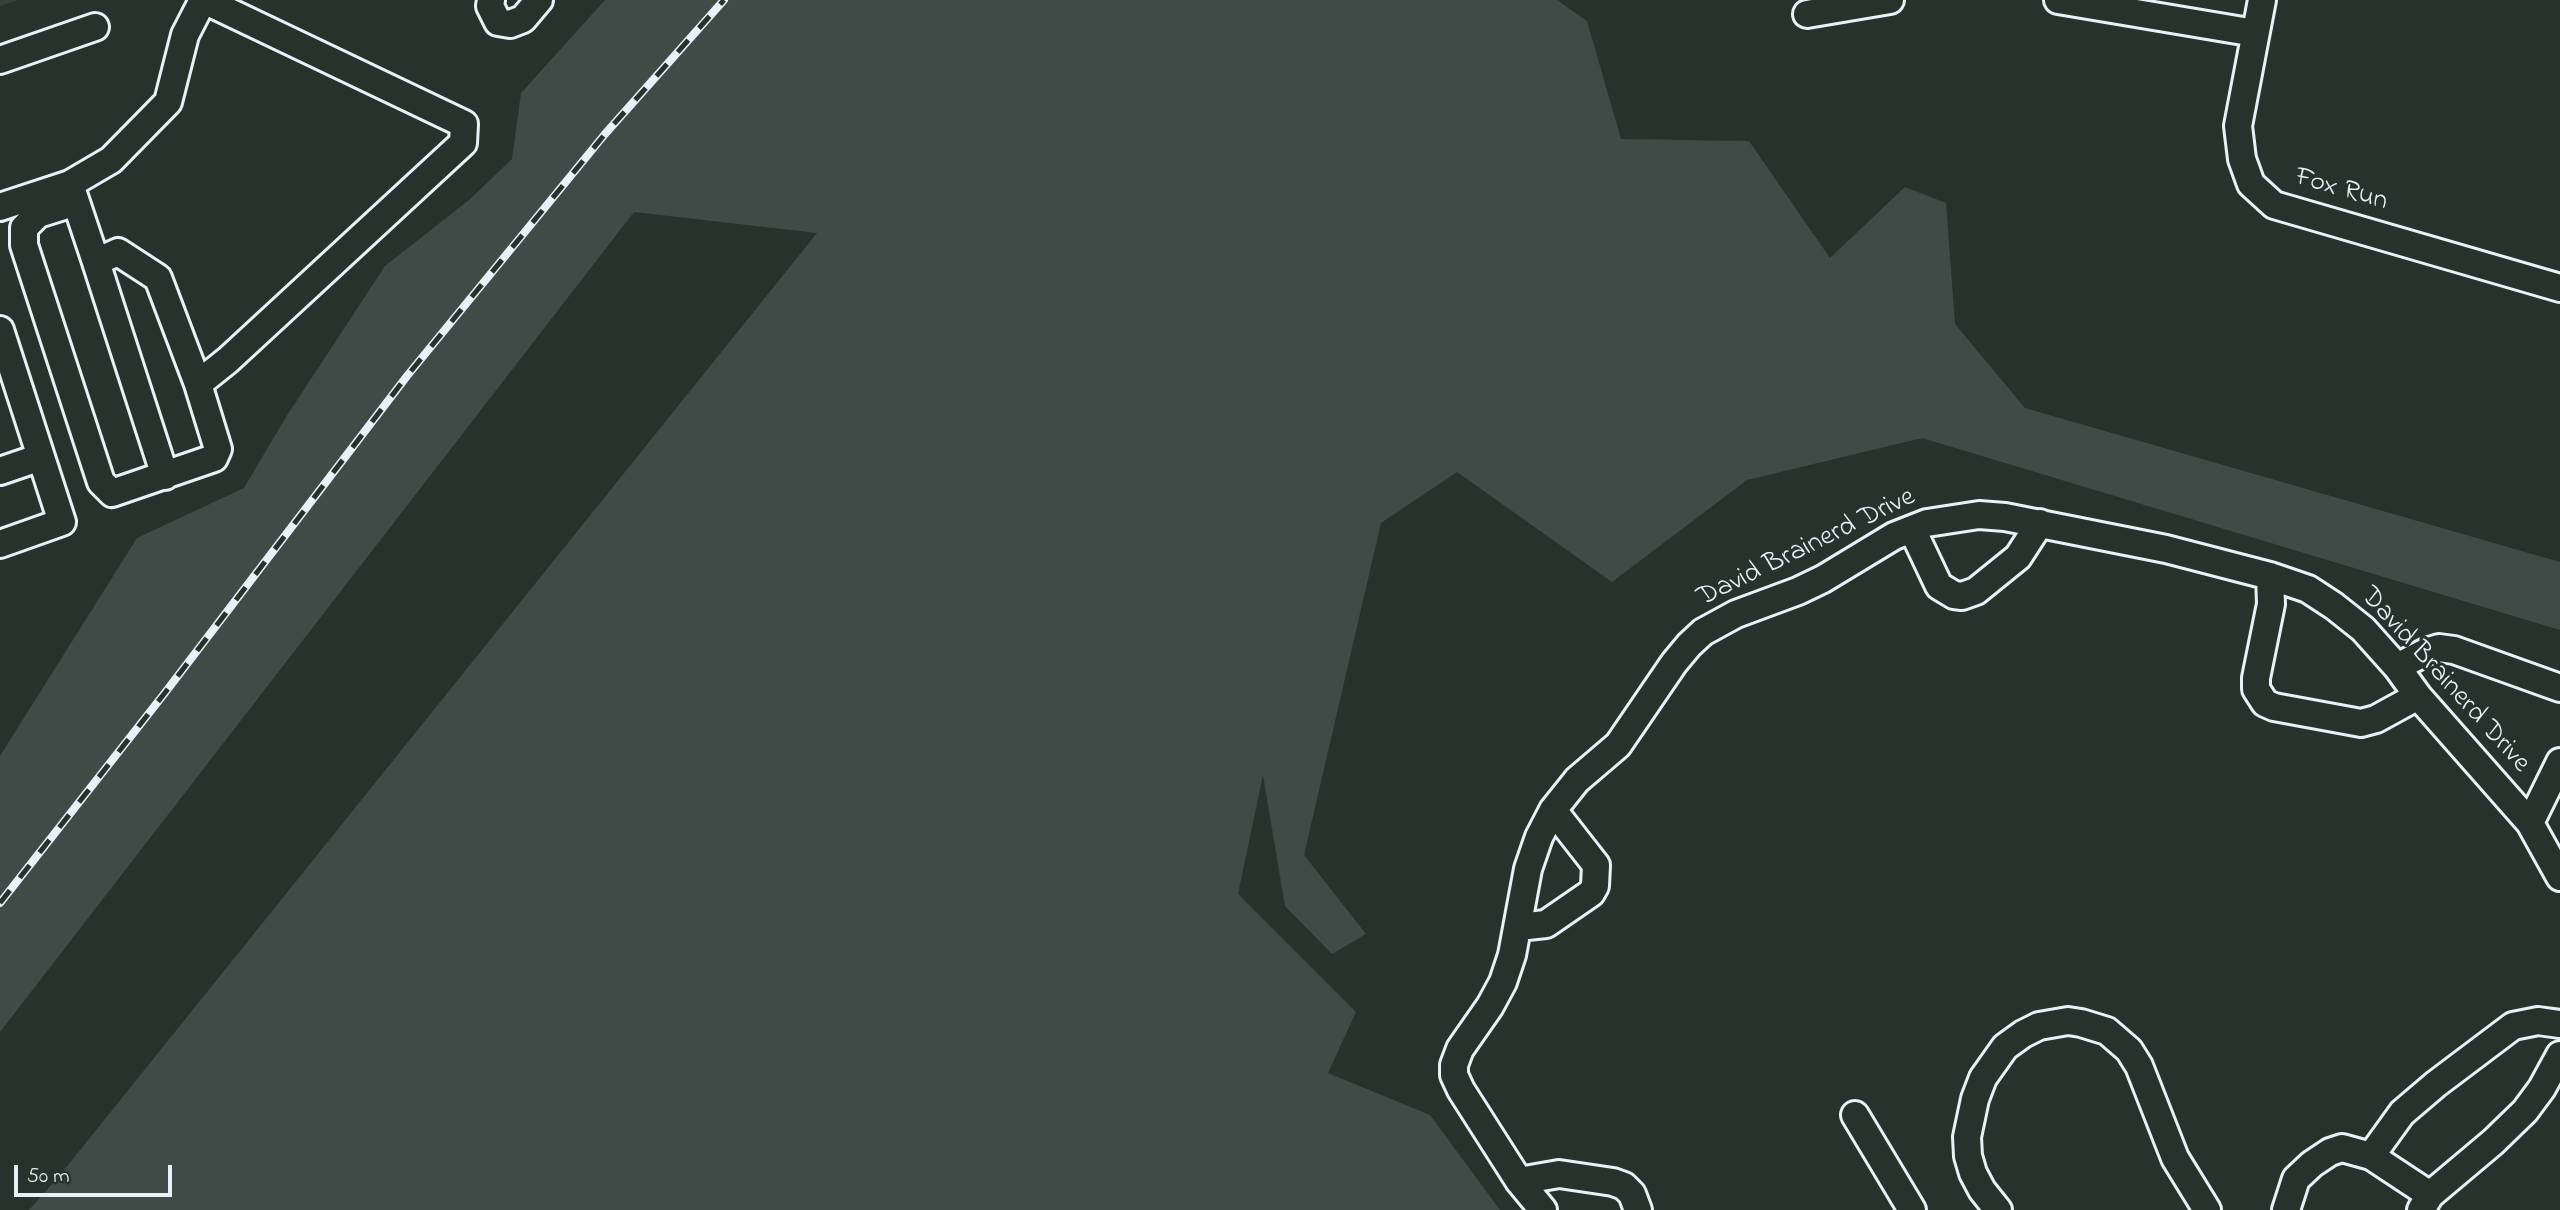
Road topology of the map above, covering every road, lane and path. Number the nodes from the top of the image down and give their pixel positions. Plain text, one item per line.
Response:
1 (203, 0) edge
2 (491, 0) edge
3 (539, 0) edge
4 (1890, 0) edge
5 (2058, 0) edge
6 (2262, 0) edge
7 (1807, 13) dead end
8 (95, 27) dead end
9 (2255, 33) junction
10 (0, 60) edge
11 (73, 193) junction
12 (0, 207) edge
13 (96, 262) junction
14 (2560, 288) edge
15 (0, 330) edge
16 (198, 384) junction
17 (41, 457) junction
18 (0, 471) edge
19 (165, 476) junction
20 (2040, 523) junction
21 (1912, 529) junction
22 (0, 544) edge
23 (2270, 576) junction
24 (2397, 667) junction
25 (2560, 688) edge
26 (2418, 696) junction
27 (2560, 762) edge
28 (1553, 810) junction
29 (2530, 823) junction
30 (2560, 877) edge
31 (1518, 927) junction
32 (2560, 1024) edge
33 (2560, 1055) edge
34 (1855, 1115) dead end
35 (2371, 1156) junction
36 (1519, 1181) junction
37 (2426, 1203) edge
38 (1543, 1210) edge
39 (1638, 1210) edge
40 (1912, 1210) edge
41 (1998, 1210) edge
42 (2207, 1210) edge
43 (2286, 1210) edge

1 - 11 street
1 - 16 street
2 - 3 street
4 - 7 street
5 - 9 street
6 - 9 street, Fox Run
8 - 10 street
9 - 14 street, Fox Run
11 - 12 street
11 - 13 street
11 - 19 street
13 - 16 street
13 - 19 street
15 - 17 street
16 - 19 street
17 - 18 street
17 - 22 street
20 - 21 street, David Brainerd Drive
20 - 21 street
20 - 23 street, David Brainerd Drive
21 - 28 street, David Brainerd Drive
23 - 24 street, David Brainerd Drive
23 - 26 street
24 - 25 street
24 - 26 street, David Brainerd Drive
26 - 29 street, David Brainerd Drive
27 - 29 street
28 - 31 street, David Brainerd Drive
28 - 31 street
29 - 30 street, David Brainerd Drive
31 - 36 street, David Brainerd Drive
32 - 35 street
33 - 37 street
34 - 40 street
35 - 37 street
35 - 43 street
36 - 38 street, David Brainerd Drive
36 - 39 street
41 - 42 street

